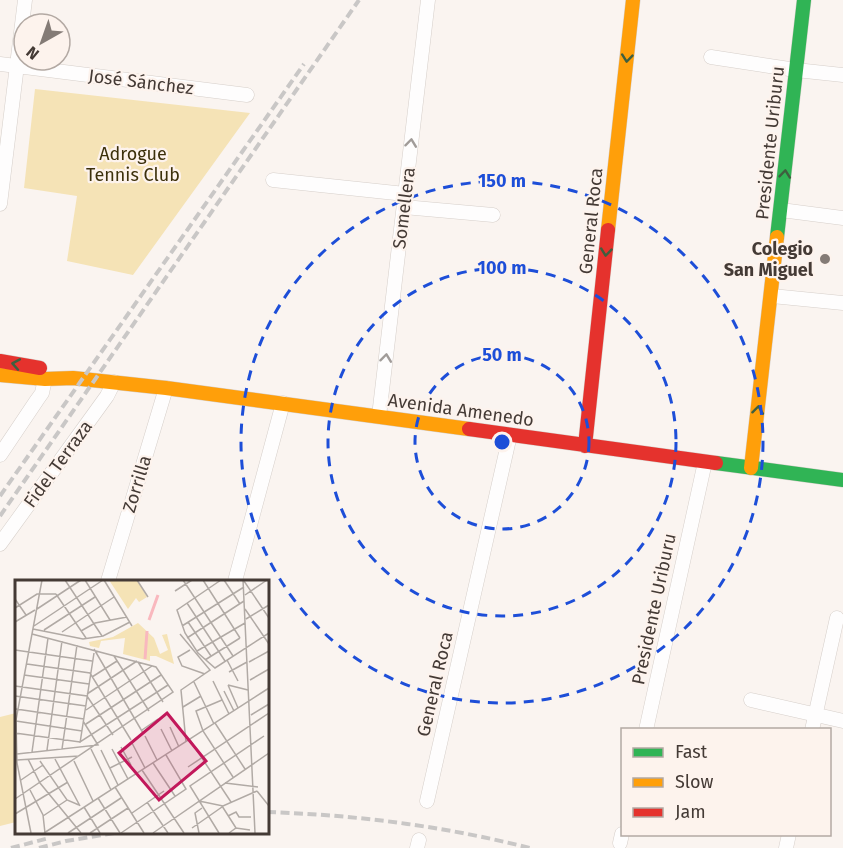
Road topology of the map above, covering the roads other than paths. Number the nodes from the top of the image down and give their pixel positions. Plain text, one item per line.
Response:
1 (428, 0) edge
2 (633, 0) edge
3 (804, 0) edge
4 (711, 57) dead end
5 (796, 70) junction
6 (16, 72) edge
7 (66, 72) edge
8 (843, 75) edge
9 (247, 94) dead end
10 (273, 180) dead end
11 (404, 201) junction
12 (0, 204) edge
13 (781, 210) junction
14 (493, 215) dead end
15 (843, 218) edge
16 (772, 296) junction
17 (843, 303) edge
18 (0, 361) edge
19 (0, 375) edge
20 (73, 378) junction
21 (45, 379) junction
22 (114, 382) junction
23 (166, 388) junction
24 (283, 403) junction
25 (379, 416) junction
26 (510, 435) junction
27 (585, 446) junction
28 (0, 455) edge
29 (705, 462) junction
30 (751, 468) junction
31 (843, 480) edge
32 (0, 544) edge
33 (108, 580) edge
34 (235, 580) edge
35 (837, 618) dead end
36 (751, 700) dead end
37 (816, 714) junction
38 (843, 721) edge
39 (646, 728) edge
40 (812, 728) edge
41 (428, 801) dead end

11 -> 1 street, Somellera
2 -> 27 street, General Roca
3 - 5 street, Presidente Uriburu
4 - 5 street
5 - 8 street
13 -> 5 street, Presidente Uriburu
6 - 12 street
7 - 9 street, José Sánchez
10 - 11 street
11 - 14 street
25 -> 11 street, Somellera
13 - 15 street
13 - 16 street, Presidente Uriburu
16 - 17 street
30 -> 16 street, Presidente Uriburu
20 -> 18 street, Avenida Amenedo
19 - 21 street, Avenida Amenedo
20 - 21 street, Avenida Amenedo
20 - 22 street, Avenida Amenedo
21 - 28 street
22 - 23 street, Avenida Amenedo
22 - 32 street, Fidel Terraza
23 - 24 street, Avenida Amenedo
23 - 33 street, Zorrilla
24 - 25 street, Avenida Amenedo
24 - 34 street
25 - 26 street, Avenida Amenedo
26 - 27 street, Avenida Amenedo
26 - 41 street, General Roca
27 - 29 street, Avenida Amenedo
29 - 30 street, Avenida Amenedo
29 - 39 street, Presidente Uriburu
30 - 31 street, Avenida Amenedo
35 - 37 street
36 - 37 street
37 - 38 street
37 - 40 street

